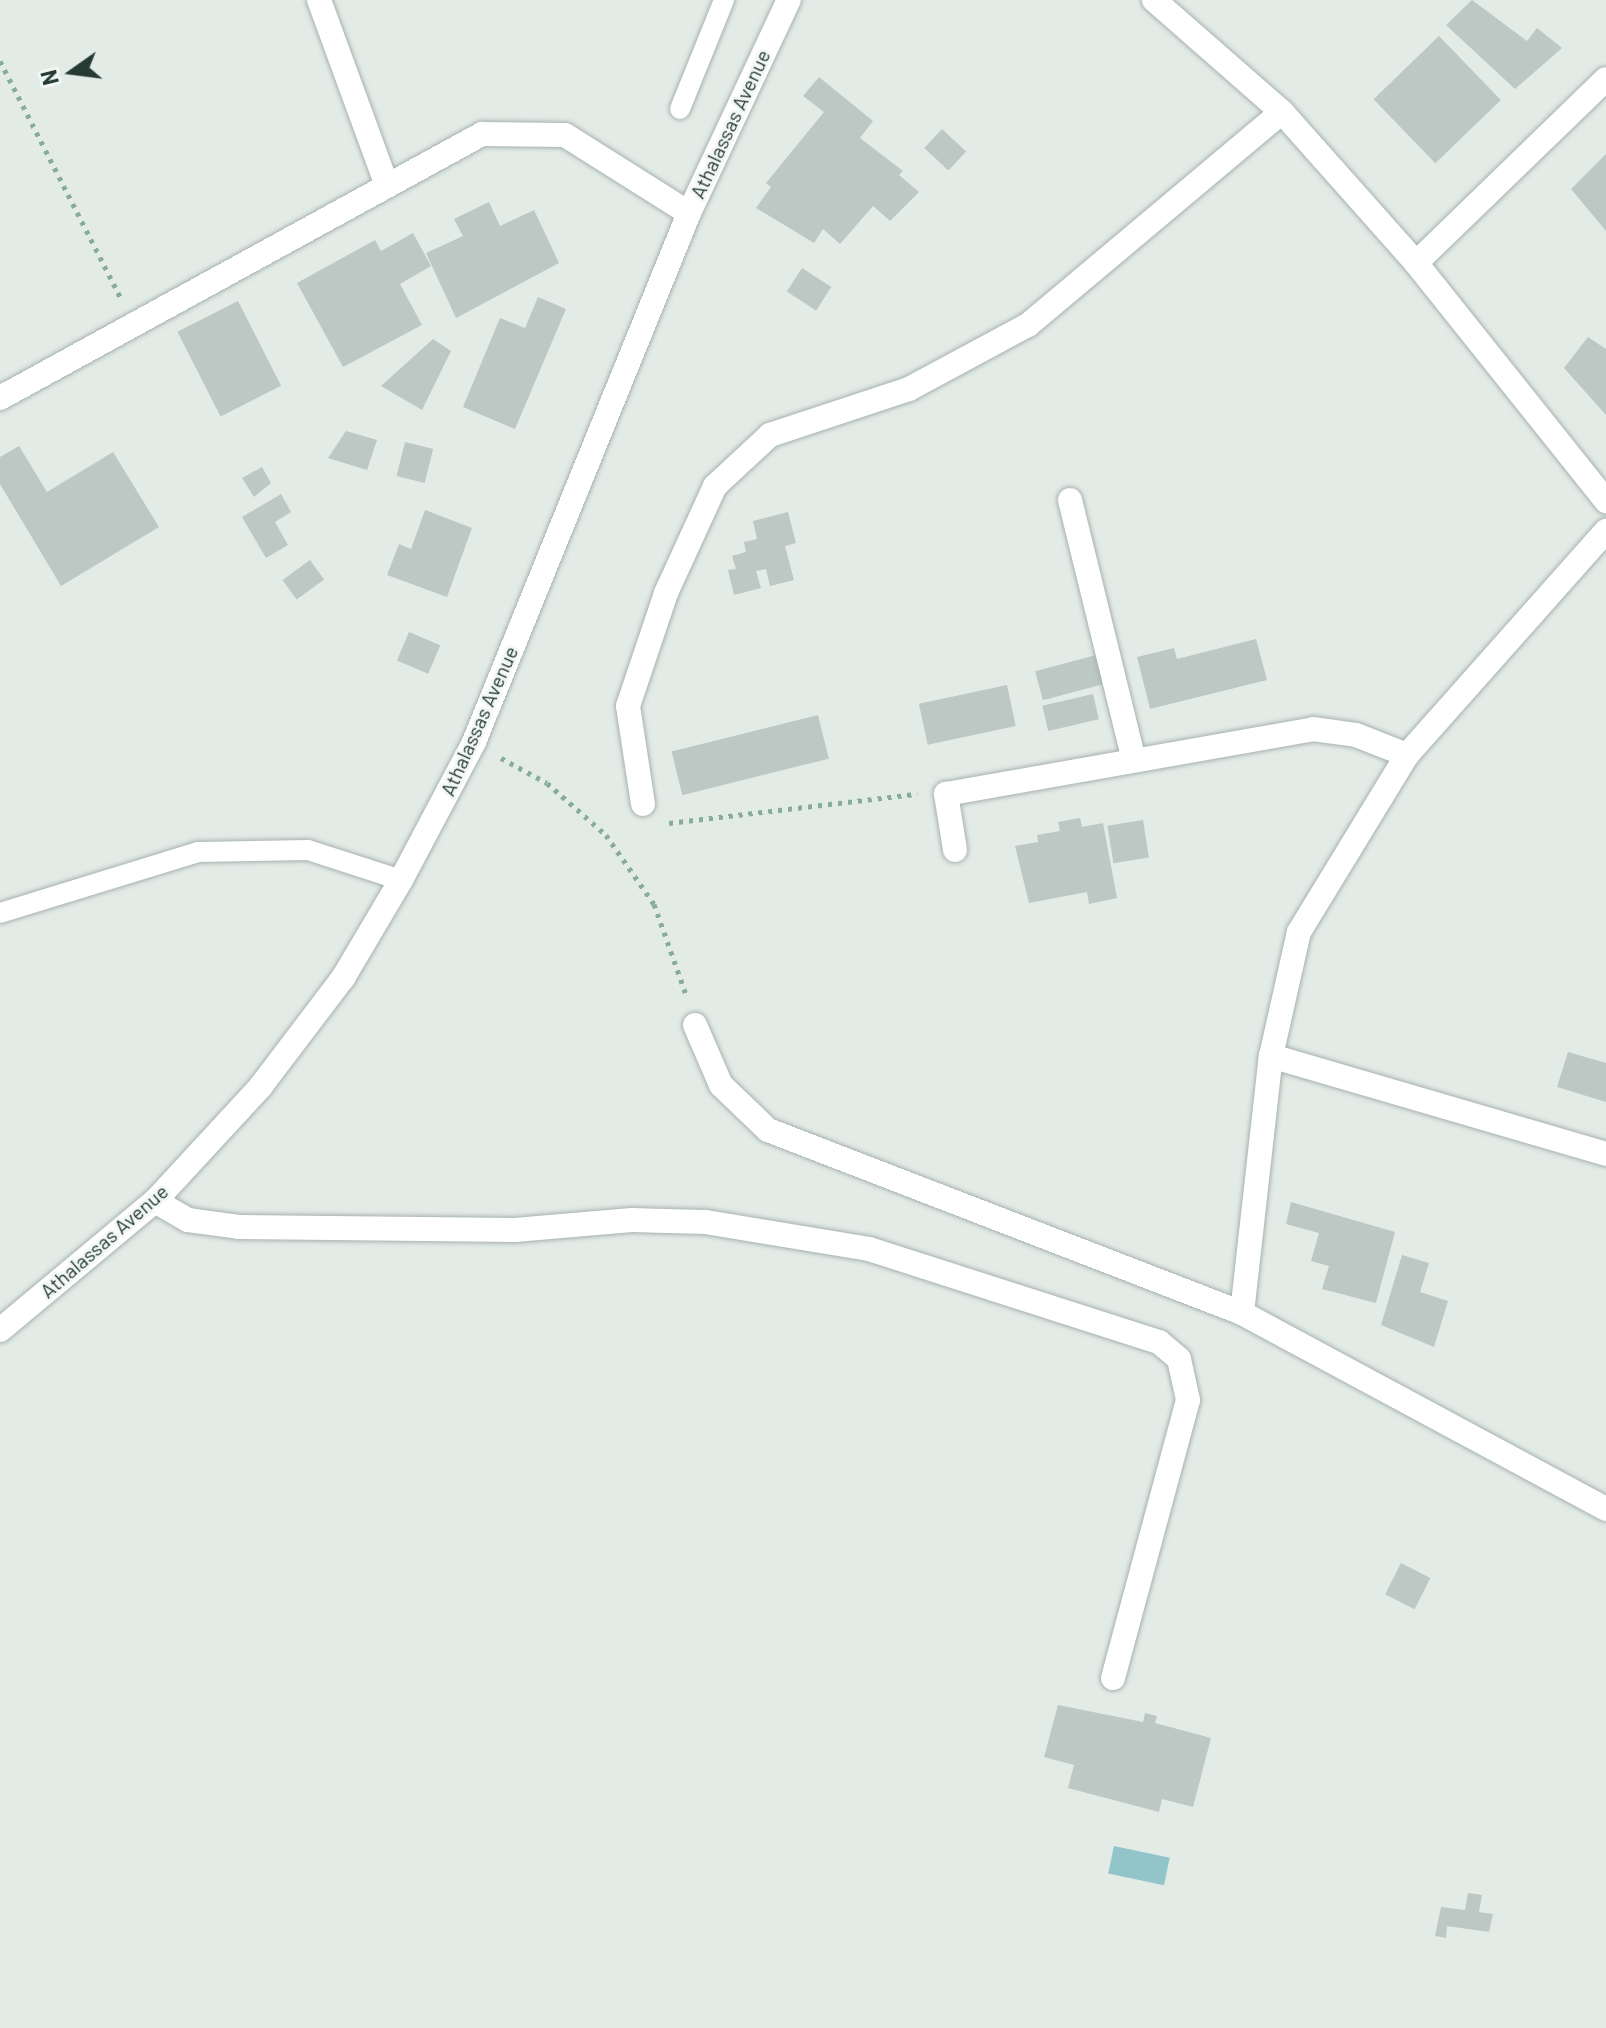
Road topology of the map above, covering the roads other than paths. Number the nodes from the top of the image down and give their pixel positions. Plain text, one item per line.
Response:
1 (319, 0) edge
2 (724, 0) edge
3 (1154, 0) edge
4 (787, 1) edge
5 (1606, 79) edge
6 (680, 109) dead end
7 (1282, 112) junction
8 (387, 186) junction
9 (689, 213) junction
10 (1416, 263) junction
11 (0, 398) edge
12 (1070, 500) dead end
13 (1606, 501) edge
14 (1606, 531) edge
15 (1407, 755) junction
16 (1134, 760) junction
17 (643, 804) road end
18 (955, 850) dead end
19 (401, 880) junction
20 (0, 913) edge
21 (695, 1025) road end
22 (1271, 1056) junction
23 (1606, 1154) edge
24 (155, 1201) junction
25 (1242, 1313) junction
26 (0, 1330) edge
27 (1606, 1509) edge
28 (1113, 1678) dead end

1 - 8 street
2 - 6 lane
3 - 7 street
4 - 9 street, Athalassas Avenue
5 - 10 street
7 - 10 street
7 - 17 street
8 - 9 street
8 - 11 street
9 - 19 street, Athalassas Avenue
10 - 13 street
12 - 16 street
14 - 15 street
15 - 16 street
15 - 22 street
16 - 18 street
19 - 20 lane
19 - 24 street, Athalassas Avenue
21 - 25 street
22 - 23 street
22 - 25 street
24 - 26 street, Athalassas Avenue
24 - 28 street
25 - 27 street

